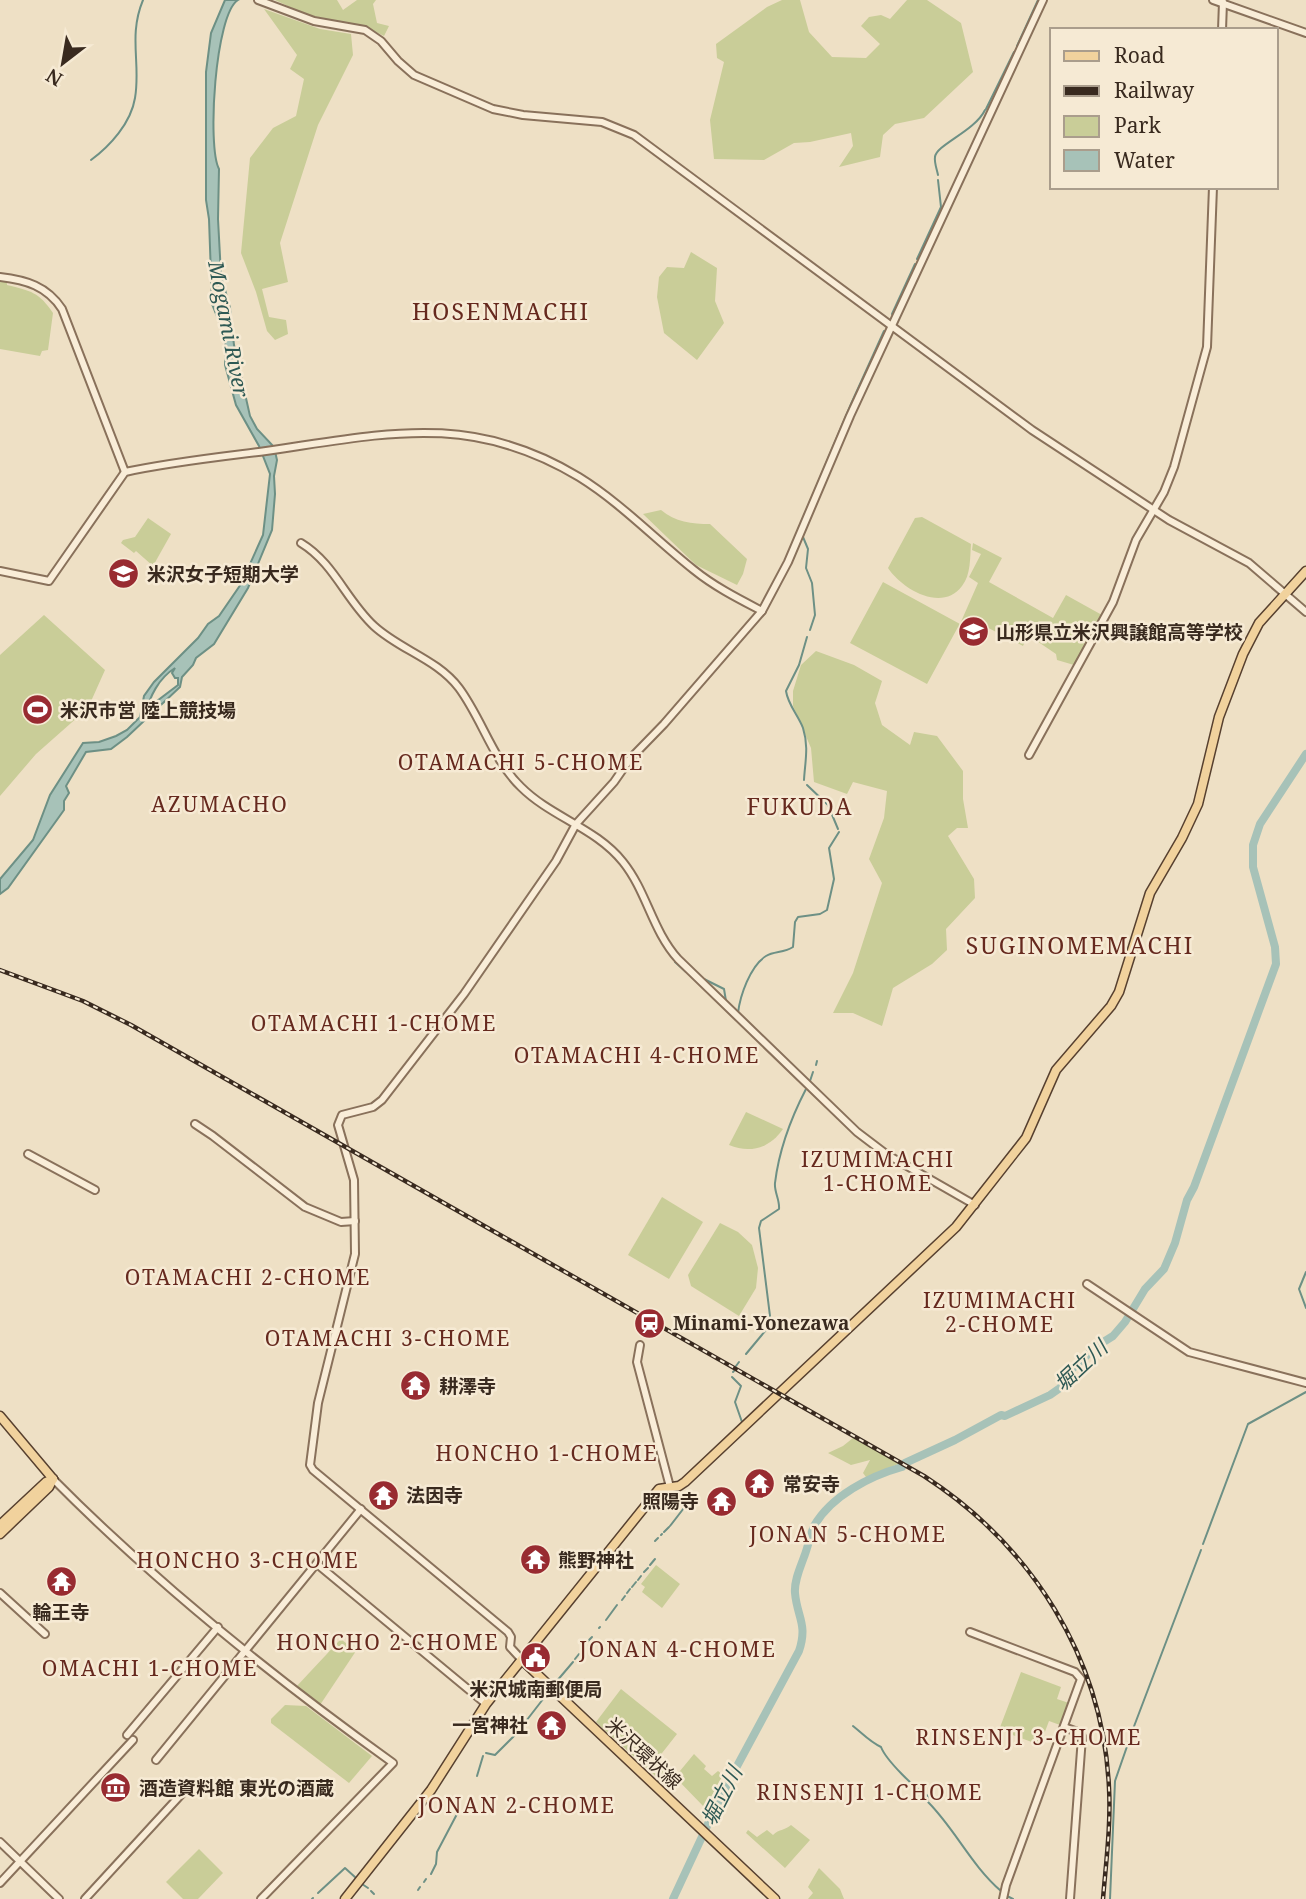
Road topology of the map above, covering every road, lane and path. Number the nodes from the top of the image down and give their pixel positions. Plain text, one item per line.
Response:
1 (258, 0) edge
2 (1044, 0) edge
3 (1213, 0) edge
4 (1223, 2) edge
5 (1222, 28) edge
6 (1306, 33) edge
7 (1213, 189) edge
8 (0, 277) edge
9 (892, 326) junction
10 (125, 472) junction
11 (1154, 510) junction
12 (301, 543) dead end
13 (0, 571) edge
14 (1306, 571) edge
15 (1286, 593) junction
16 (762, 611) junction
17 (1306, 612) edge
18 (1029, 755) dead end
19 (576, 824) junction
20 (195, 1124) dead end
21 (28, 1154) dead end
22 (95, 1190) dead end
23 (975, 1205) junction
24 (355, 1221) junction
25 (1087, 1284) dead end
26 (640, 1345) dead end
27 (1306, 1382) edge
28 (0, 1416) edge
29 (54, 1479) junction
30 (670, 1486) junction
31 (360, 1509) junction
32 (0, 1525) edge
33 (0, 1534) edge
34 (317, 1564) junction
35 (0, 1593) edge
36 (218, 1627) junction
37 (971, 1632) dead end
38 (45, 1634) dead end
39 (246, 1651) junction
40 (522, 1660) junction
41 (486, 1704) junction
42 (1064, 1727) junction
43 (156, 1760) dead end
44 (187, 1788) dead end
45 (0, 1842) edge
46 (20, 1862) junction
47 (0, 1883) edge
48 (59, 1899) edge
49 (85, 1899) edge
50 (261, 1899) edge
51 (345, 1899) edge
52 (775, 1899) edge
53 (1003, 1899) edge
54 (1070, 1899) edge

1 - 9 street
2 - 9 street
3 - 4 street
4 - 5 street
4 - 6 street
7 - 11 street
8 - 10 street
9 - 11 street
9 - 16 street
10 - 13 street
10 - 16 street
11 - 15 street
11 - 18 street
12 - 19 street
14 - 15 main road
15 - 17 street
15 - 23 main road
16 - 19 street
19 - 23 street
19 - 24 street
20 - 24 street
21 - 22 street
23 - 30 main road
24 - 31 street
25 - 27 street
26 - 30 street
28 - 29 main road
29 - 32 main road
29 - 33 main road
29 - 36 street
30 - 40 main road
31 - 34 street
31 - 40 street
34 - 39 street
34 - 41 street
35 - 38 street
36 - 39 street
36 - 46 street
37 - 42 street
39 - 43 street
39 - 50 street
40 - 41 main road
40 - 52 main road, 米沢環状線
41 - 51 main road
42 - 53 street
42 - 54 street
44 - 49 street
45 - 46 street
46 - 47 street
46 - 48 street

